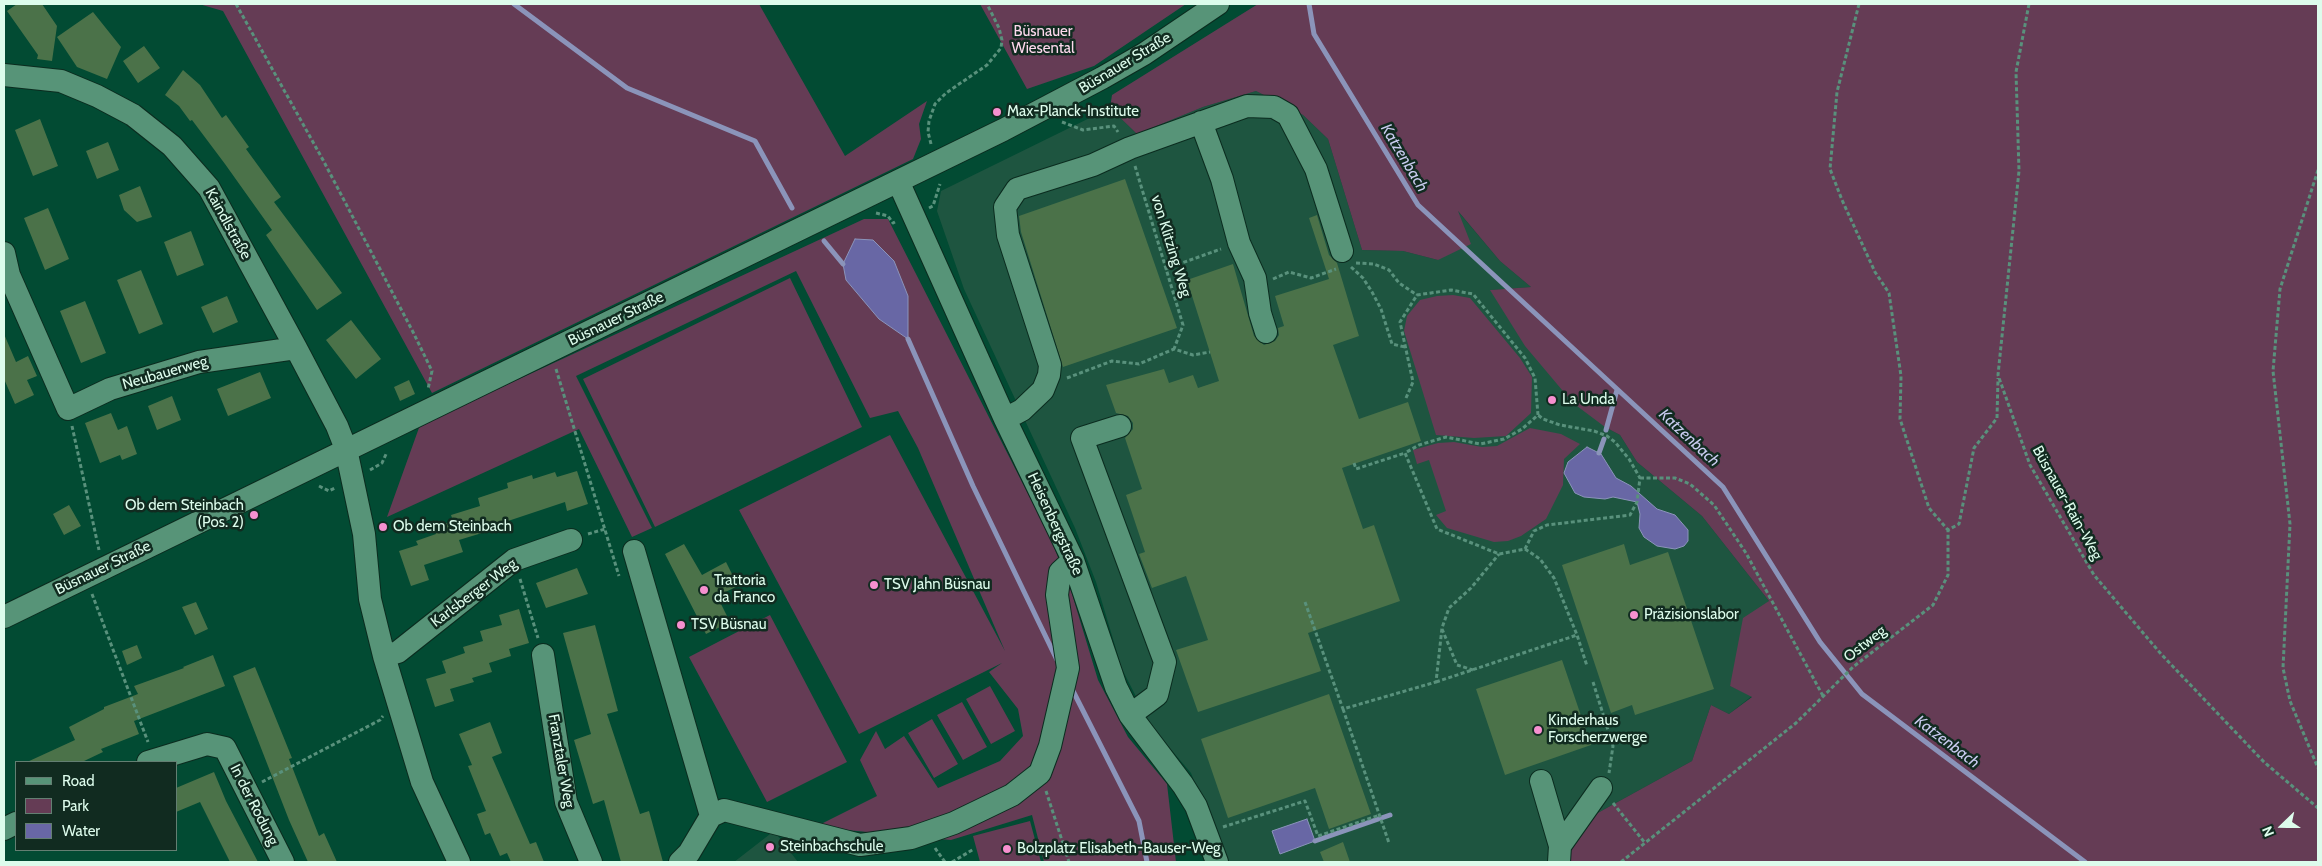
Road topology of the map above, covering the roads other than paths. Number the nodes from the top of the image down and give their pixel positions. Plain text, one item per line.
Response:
1 (1218, 4) edge
2 (4, 75) edge
3 (1201, 122) junction
4 (898, 181) junction
5 (4, 254) edge
6 (1345, 258) road end
7 (1266, 332) dead end
8 (296, 348) junction
9 (1006, 419) junction
10 (1120, 426) dead end
11 (346, 449) junction
12 (571, 540) dead end
13 (634, 551) dead end
14 (1073, 560) junction
15 (4, 617) edge
16 (543, 655) road end
17 (384, 656) junction
18 (1130, 715) junction
19 (151, 761) edge
20 (1541, 781) dead end
21 (1601, 788) road end
22 (711, 816) junction
23 (1560, 854) edge
24 (283, 862) edge
25 (459, 862) edge
26 (591, 862) edge
27 (680, 862) edge
28 (1217, 862) edge

1 - 4 street, Büsnauer Straße
2 - 8 street, Kaindlstraße
3 - 6 street
3 - 7 street
3 - 9 street
4 - 9 street, Heisenbergstraße
4 - 11 street, Büsnauer Straße
5 - 8 street, Neubauerweg
8 - 11 street, Kaindlstraße
9 - 14 street, Heisenbergstraße
10 - 18 street
11 - 15 street, Büsnauer Straße
11 - 17 street
12 - 17 street, Karlsberger Weg
13 - 22 street
14 - 18 street, Heisenbergstraße
14 - 22 street
16 - 26 street, Franztaler Weg
17 - 25 street
18 - 28 street, Heisenbergstraße
19 - 24 street, In der Rodung
20 - 23 street
21 - 23 street
22 - 27 street

